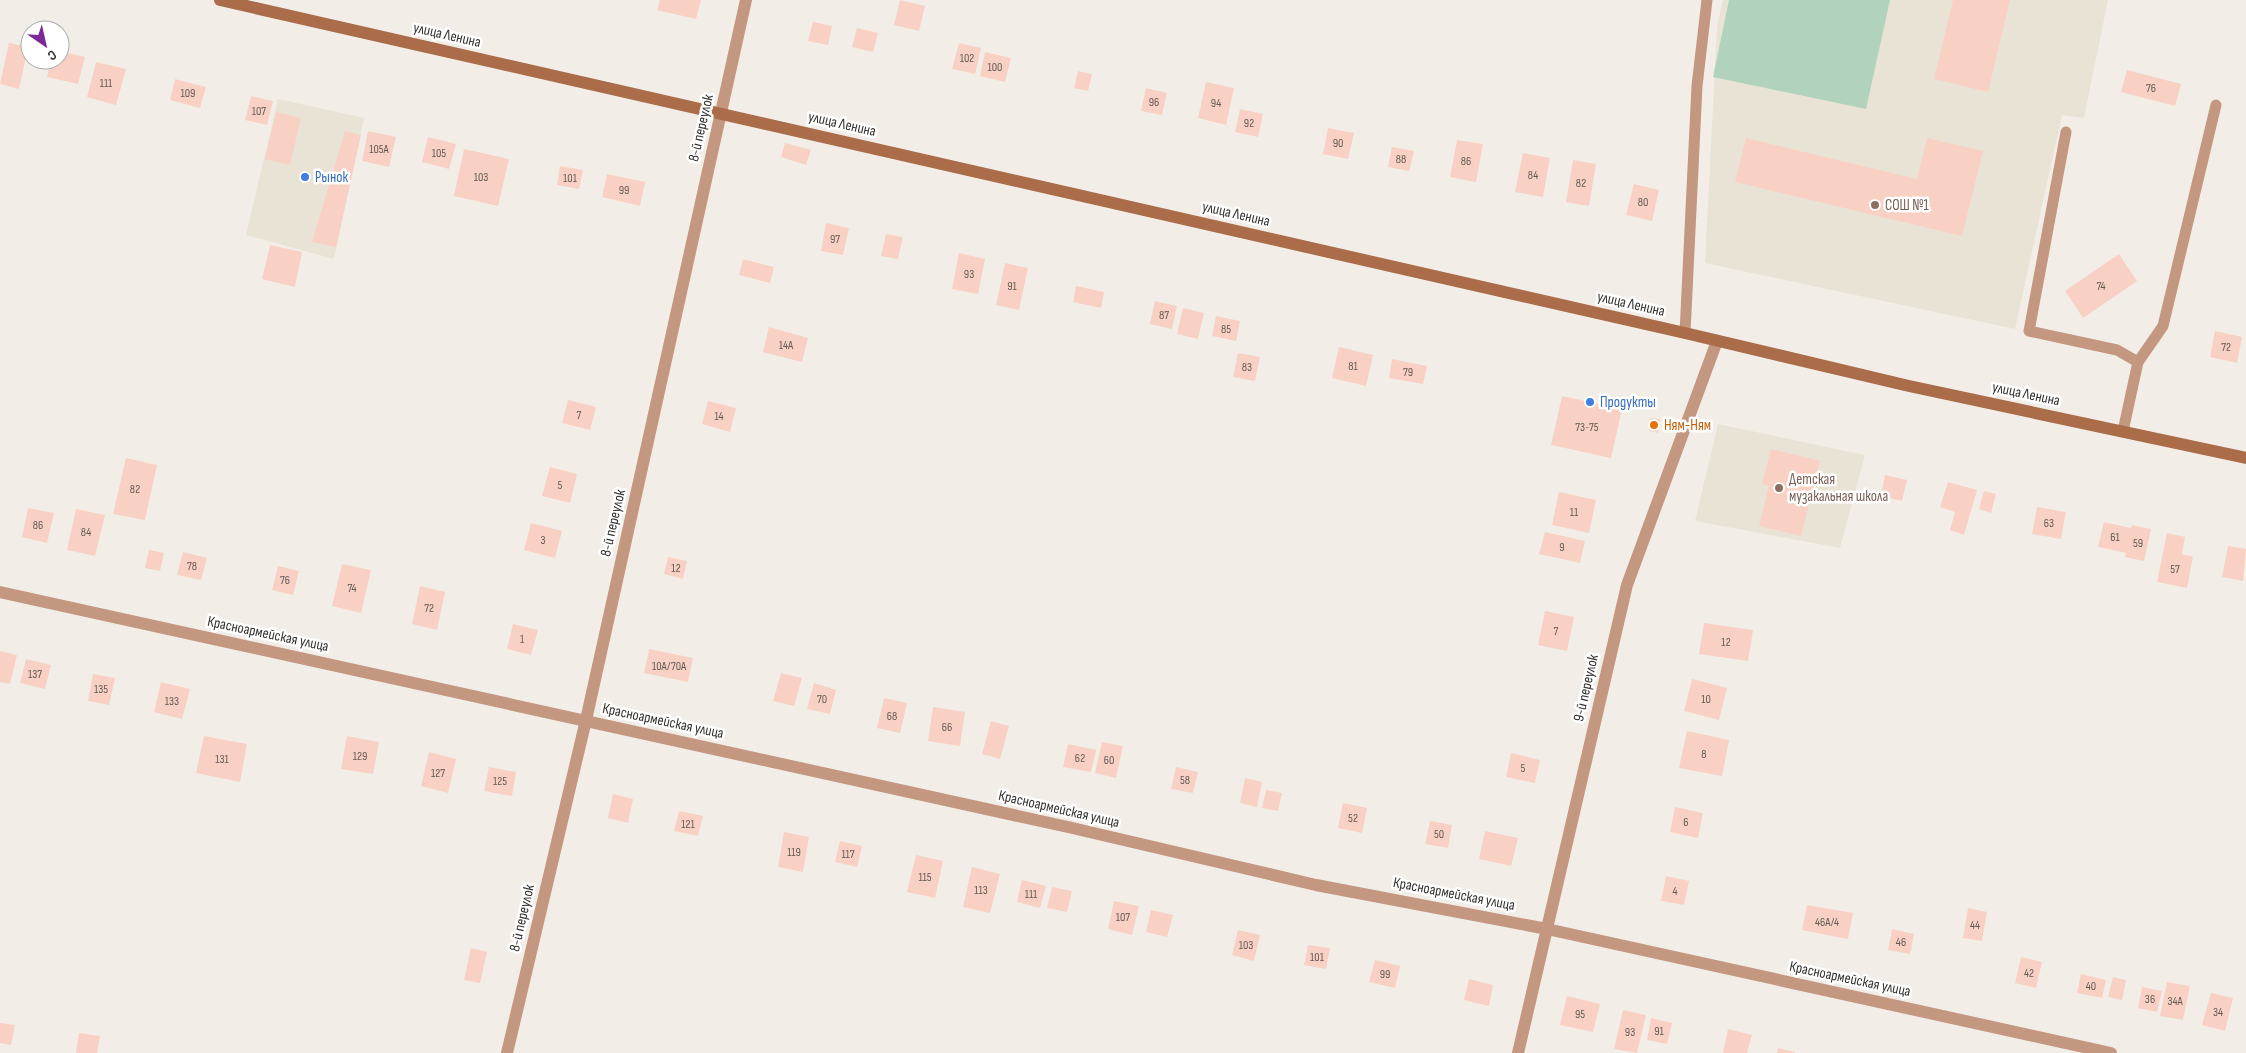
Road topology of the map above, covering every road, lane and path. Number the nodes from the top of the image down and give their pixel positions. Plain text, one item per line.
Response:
1 (220, 0) edge
2 (746, 0) edge
3 (1707, 0) edge
4 (2216, 105) dead end
5 (721, 114) junction
6 (2066, 132) dead end
7 (1685, 333) junction
8 (1717, 341) junction
9 (2138, 362) junction
10 (2123, 431) junction
11 (2246, 458) edge
12 (0, 592) edge
13 (586, 720) junction
14 (1547, 928) junction
15 (507, 1053) edge
16 (1518, 1053) edge
17 (2111, 1053) edge

1 - 5 street, улица Ленина
2 - 5 street, 8-й переулок
3 - 7 lane
4 - 9 lane
5 - 7 street, улица Ленина
5 - 13 street, 8-й переулок
6 - 9 lane
7 - 8 street, улица Ленина
8 - 10 street, улица Ленина
8 - 14 street, 9-й переулок
9 - 10 lane
10 - 11 street, улица Ленина
12 - 13 street, Красноармейская улица
13 - 14 street, Красноармейская улица
13 - 15 street, 8-й переулок
14 - 16 street, 9-й переулок
14 - 17 street, Красноармейская улица

